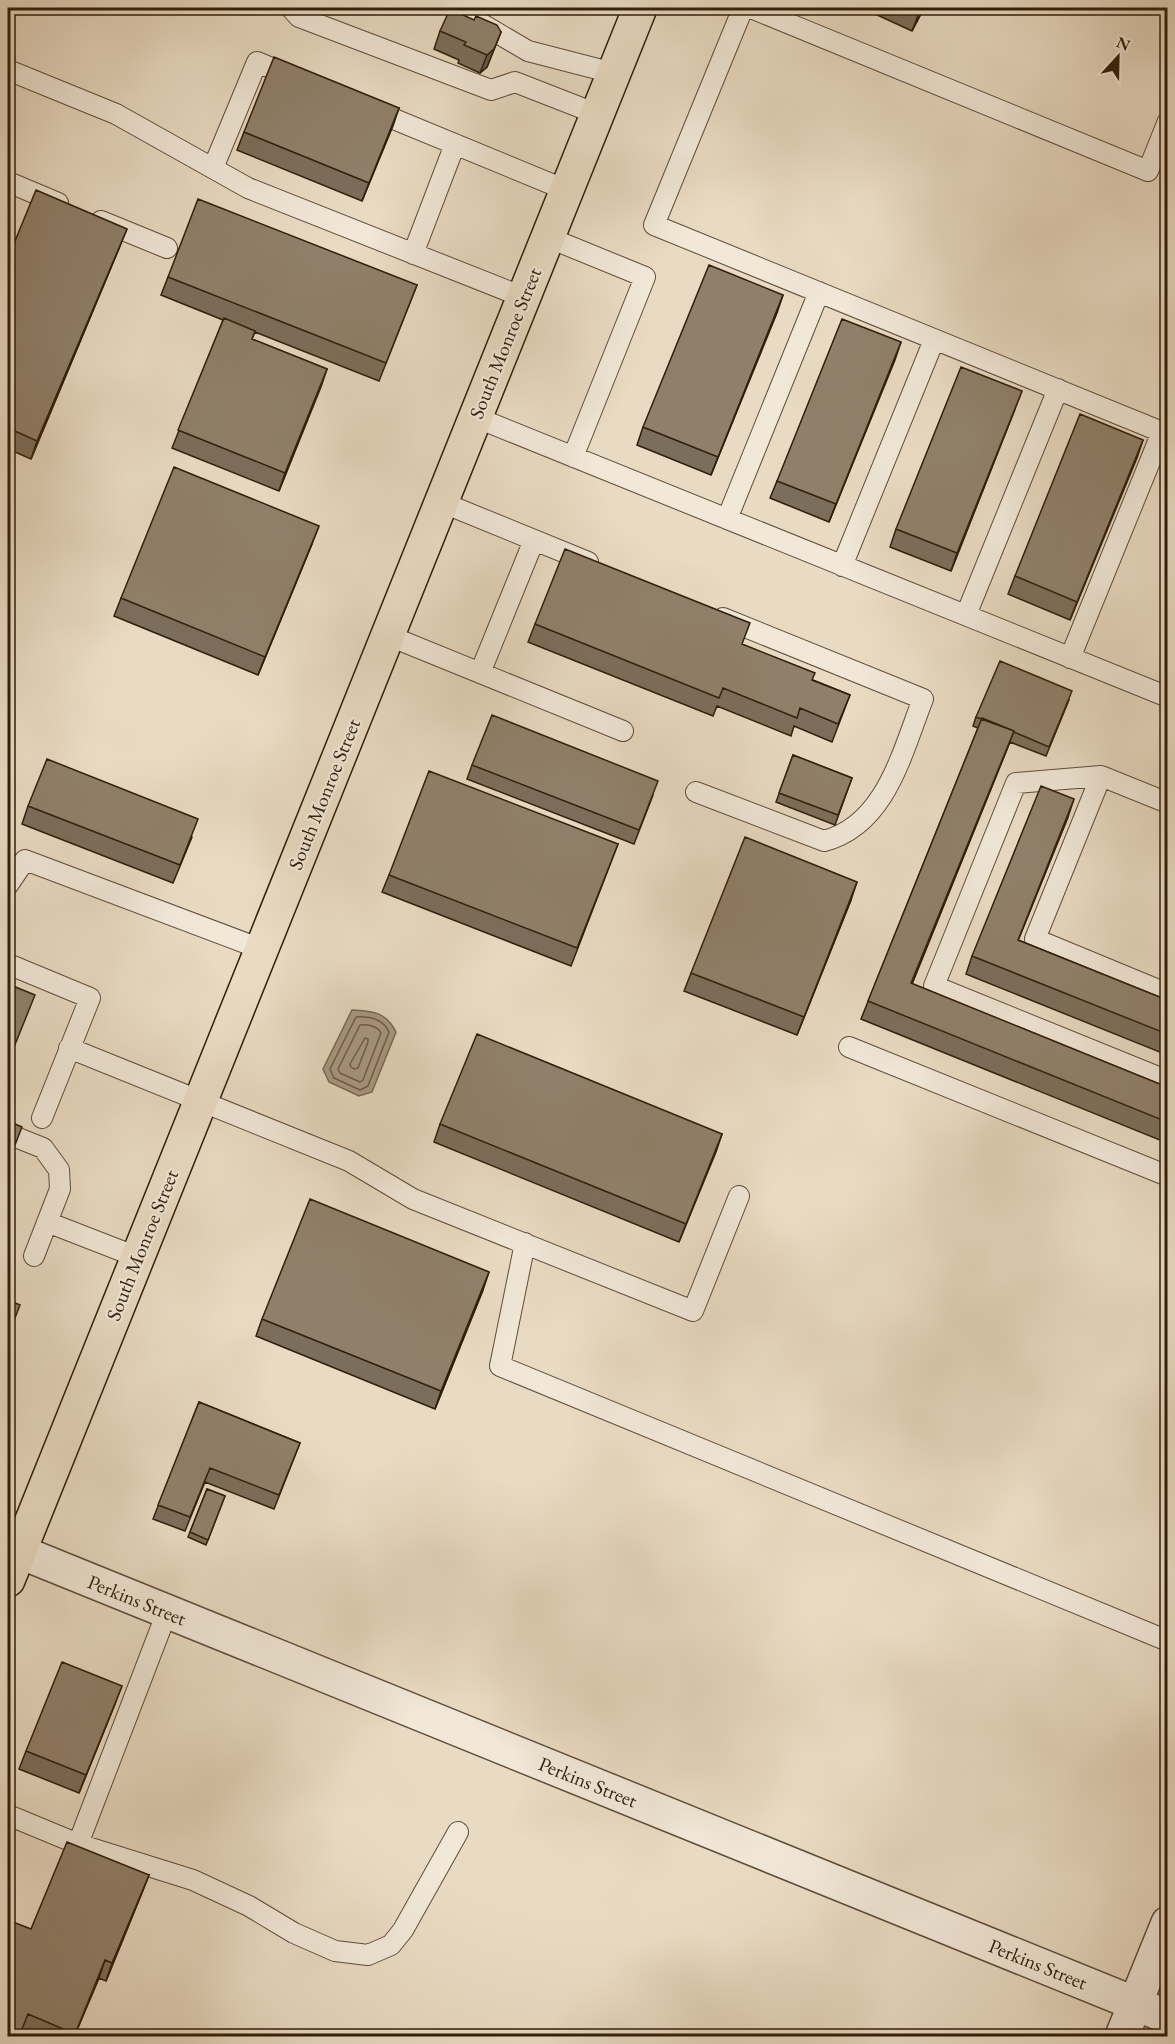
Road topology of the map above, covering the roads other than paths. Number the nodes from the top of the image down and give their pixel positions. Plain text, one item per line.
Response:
1 (291, 8) edge
2 (471, 8) edge
3 (640, 8) edge
4 (743, 8) edge
5 (751, 8) edge
6 (528, 51) junction
7 (8, 70) edge
8 (613, 73) junction
9 (515, 82) junction
10 (312, 85) edge
11 (356, 103) edge
12 (597, 114) junction
13 (1167, 121) edge
14 (455, 144) junction
15 (213, 168) junction
16 (8, 182) edge
17 (566, 190) junction
18 (547, 237) junction
19 (166, 248) dead end
20 (413, 254) junction
21 (819, 292) junction
22 (523, 297) junction
23 (934, 340) junction
24 (1058, 389) junction
25 (475, 417) junction
26 (573, 457) junction
27 (441, 502) junction
28 (727, 519) junction
29 (534, 540) junction
30 (842, 566) junction
31 (608, 571) edge
32 (705, 610) edge
33 (966, 615) junction
34 (387, 635) junction
35 (1070, 658) junction
36 (480, 673) junction
37 (1167, 697) edge
38 (623, 731) dead end
39 (1101, 776) junction
40 (696, 792) dead end
41 (1167, 803) edge
42 (8, 885) edge
43 (261, 950) junction
44 (8, 964) edge
45 (1167, 994) edge
46 (849, 1047) dead end
47 (69, 1048) junction
48 (1167, 1081) edge
49 (199, 1102) junction
50 (42, 1118) dead end
51 (8, 1134) edge
52 (1167, 1176) edge
53 (739, 1196) dead end
54 (47, 1222) junction
55 (525, 1243) junction
56 (34, 1256) dead end
57 (137, 1257) junction
58 (11, 1560) edge
59 (167, 1612) junction
60 (1167, 1641) edge
61 (8, 1815) edge
62 (458, 1832) dead end
63 (78, 1844) junction
64 (1167, 1923) edge
65 (1135, 2004) junction
66 (1167, 2017) edge
67 (1122, 2037) edge

1 - 9 lane
2 - 6 lane
3 - 8 main road, South Monroe Street
4 - 21 lane
5 - 13 lane
6 - 8 lane
6 - 9 lane
7 - 15 lane
8 - 12 main road, South Monroe Street
9 - 12 lane
10 - 15 lane
11 - 14 lane
12 - 17 main road, South Monroe Street
14 - 17 lane
14 - 20 lane
15 - 20 lane
16 - 19 lane
17 - 18 main road, South Monroe Street
18 - 22 main road, South Monroe Street
18 - 26 lane
20 - 22 lane
21 - 23 lane
21 - 28 lane
22 - 25 main road, South Monroe Street
23 - 24 lane
23 - 30 lane
24 - 33 lane
24 - 35 lane
25 - 26 lane
25 - 27 main road, South Monroe Street
26 - 28 lane
27 - 29 lane
27 - 34 main road, South Monroe Street
28 - 30 lane
29 - 31 lane
29 - 36 lane
30 - 33 lane
32 - 40 lane
33 - 35 lane
34 - 36 lane
34 - 43 main road, South Monroe Street
35 - 37 lane
36 - 38 lane
39 - 41 lane
39 - 45 lane
39 - 48 lane
42 - 43 lane
43 - 49 main road, South Monroe Street
44 - 47 lane
46 - 52 lane
47 - 49 lane
47 - 50 lane
49 - 55 lane
49 - 57 main road, South Monroe Street
51 - 54 lane
53 - 55 lane
54 - 56 lane
54 - 57 lane
55 - 60 lane
57 - 58 main road, South Monroe Street
58 - 59 street, Perkins Street
59 - 63 lane
59 - 65 street, Perkins Street
61 - 63 lane
62 - 63 lane
64 - 65 street
65 - 66 street, Perkins Street
65 - 67 street

